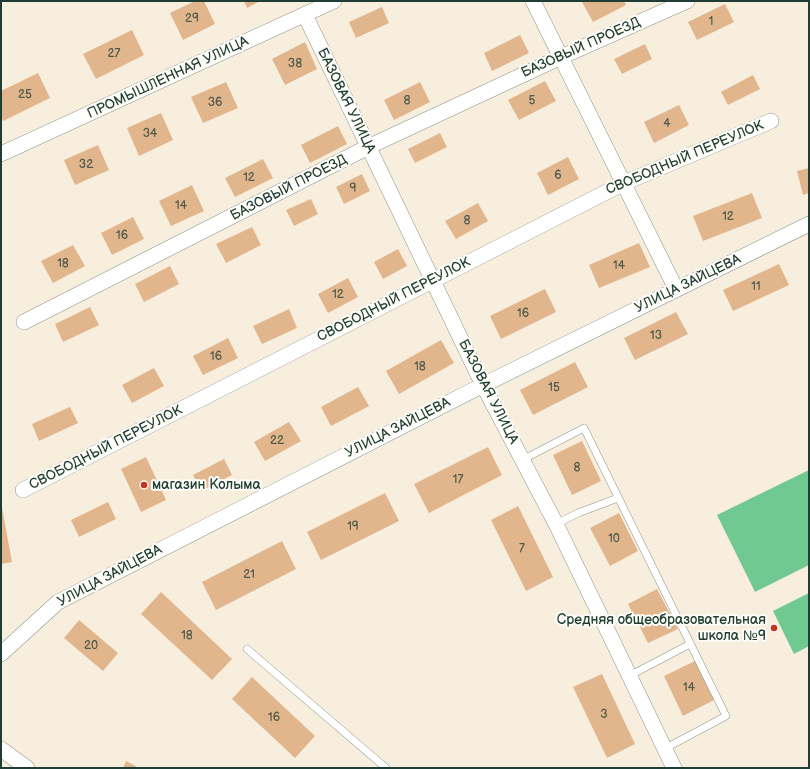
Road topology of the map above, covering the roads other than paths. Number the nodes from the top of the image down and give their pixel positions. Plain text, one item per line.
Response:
1 (334, 1) edge
2 (533, 1) edge
3 (687, 1) edge
4 (305, 15) junction
5 (561, 57) junction
6 (771, 121) dead end
7 (368, 147) junction
8 (1, 154) edge
9 (624, 183) junction
10 (809, 224) edge
11 (433, 281) junction
12 (676, 289) junction
13 (24, 322) dead end
14 (483, 385) junction
15 (522, 460) junction
16 (23, 490) dead end
17 (618, 498) junction
18 (556, 524) junction
19 (690, 644) junction
20 (247, 649) dead end
21 (1, 654) edge
22 (629, 676) junction
23 (666, 748) junction
24 (1, 749) edge
25 (27, 768) edge
26 (386, 768) edge
27 (674, 768) edge

1 - 4 street, ПРОМЫШЛЕННАЯ УЛИЦА
2 - 5 street
3 - 5 street, БАЗОВЫЙ ПРОЕЗД
4 - 7 street, БАЗОВАЯ УЛИЦА
4 - 8 street, ПРОМЫШЛЕННАЯ УЛИЦА
5 - 7 street, БАЗОВЫЙ ПРОЕЗД
5 - 9 street
6 - 9 street, СВОБОДНЫЙ ПЕРЕУЛОК
7 - 11 street, БАЗОВАЯ УЛИЦА
7 - 13 street, БАЗОВЫЙ ПРОЕЗД
9 - 11 street, СВОБОДНЫЙ ПЕРЕУЛОК
9 - 12 street
10 - 12 street, УЛИЦА ЗАЙЦЕВА
11 - 14 street, БАЗОВАЯ УЛИЦА
11 - 16 street, СВОБОДНЫЙ ПЕРЕУЛОК
12 - 14 street, УЛИЦА ЗАЙЦЕВА
14 - 15 street, БАЗОВАЯ УЛИЦА
14 - 21 street, УЛИЦА ЗАЙЦЕВА
15 - 17 lane
15 - 18 street, БАЗОВАЯ УЛИЦА
17 - 18 lane
17 - 19 lane
18 - 22 street, БАЗОВАЯ УЛИЦА
19 - 22 lane
19 - 23 lane
20 - 26 lane
22 - 23 street, БАЗОВАЯ УЛИЦА
23 - 27 street, БАЗОВАЯ УЛИЦА
24 - 25 street

